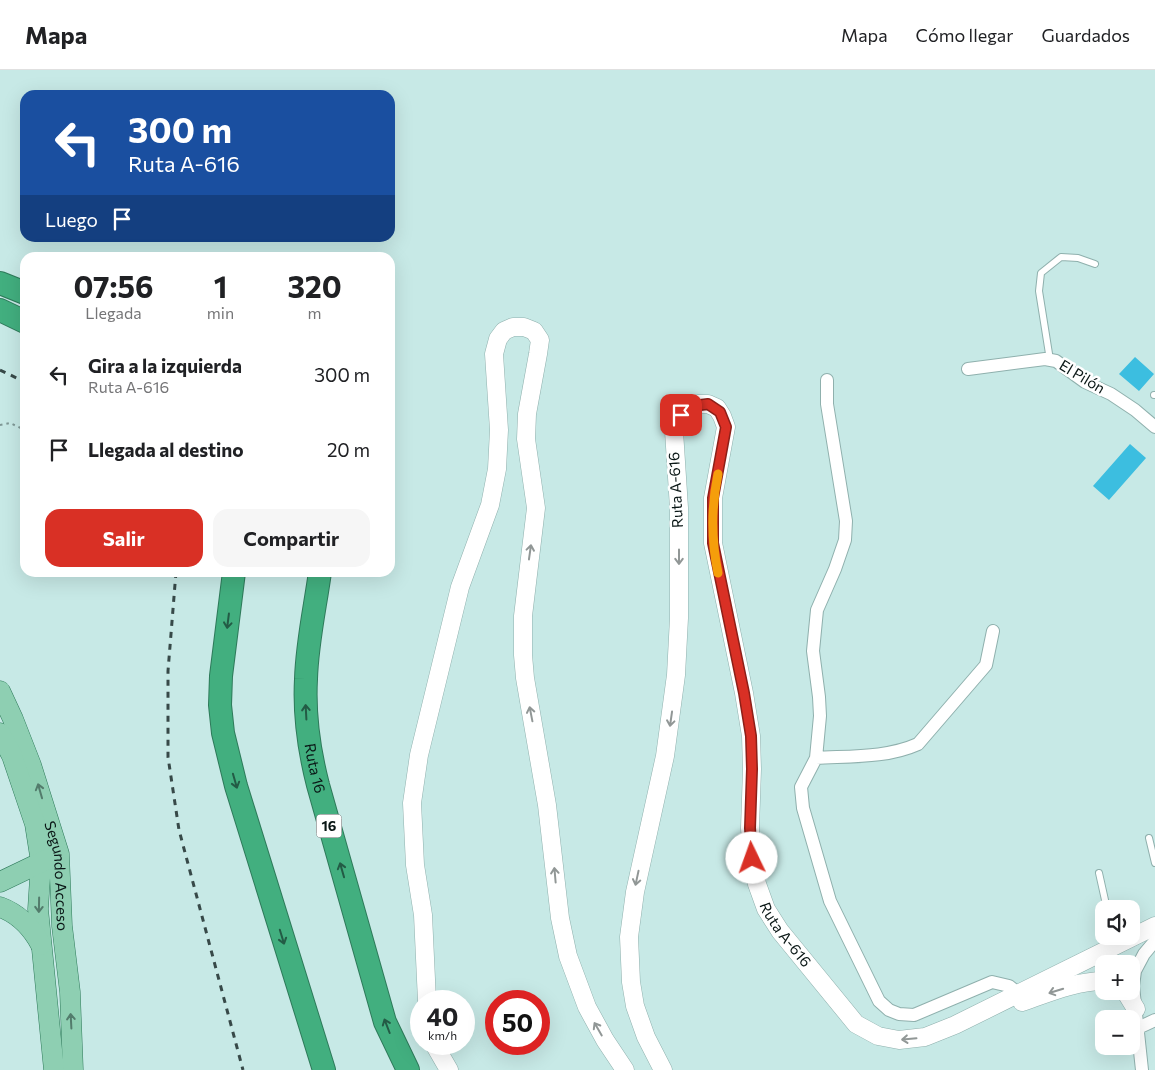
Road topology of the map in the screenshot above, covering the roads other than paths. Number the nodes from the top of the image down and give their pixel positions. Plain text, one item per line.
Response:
1 (1095, 264) dead end
2 (0, 284) edge
3 (20, 291) edge
4 (0, 310) edge
5 (20, 320) edge
6 (1050, 360) junction
7 (968, 369) dead end
8 (827, 380) dead end
9 (1155, 428) edge
10 (233, 577) edge
11 (319, 577) edge
12 (993, 631) dead end
13 (0, 691) edge
14 (0, 733) edge
15 (816, 758) junction
16 (1149, 838) dead end
17 (50, 858) junction
18 (1155, 863) edge
19 (0, 869) edge
20 (1099, 873) dead end
21 (0, 882) edge
22 (1105, 900) edge
23 (0, 907) edge
24 (1155, 926) edge
25 (1140, 931) edge
26 (1155, 941) edge
27 (1108, 945) edge
28 (42, 947) junction
29 (1095, 981) edge
30 (426, 990) edge
31 (1023, 997) junction
32 (1130, 1000) edge
33 (1136, 1009) joint
34 (1155, 1020) edge
35 (1140, 1027) edge
36 (1140, 1049) edge
37 (440, 1055) edge
38 (54, 1070) edge
39 (73, 1070) edge
40 (324, 1070) edge
41 (408, 1070) edge
42 (449, 1070) edge
43 (626, 1070) edge
44 (663, 1070) edge
45 (1142, 1070) edge

1 - 6 lane
2 - 3 highway
4 - 5 highway
6 - 7 street, El Pilón
6 - 9 street, El Pilón
8 - 15 street
10 -> 40 highway
41 -> 11 highway, Ruta 16 / 16
12 - 15 street
17 -> 13 main road, Segundo Acceso
14 - 17 main road, Segundo Acceso
15 - 31 street
16 - 18 lane
17 - 19 main road
17 - 21 main road
17 -> 28 main road, Segundo Acceso
39 -> 17 main road, Segundo Acceso
20 - 22 lane
23 - 28 main road
24 - 25 main road, Ruta A-616
26 - 33 street
27 - 31 main road, Ruta A-616
28 - 38 main road, Segundo Acceso
29 -> 31 main road
43 -> 30 main road
31 -> 44 main road, Ruta A-616
32 - 33 main road
34 - 35 street
36 - 45 street
37 - 42 main road

